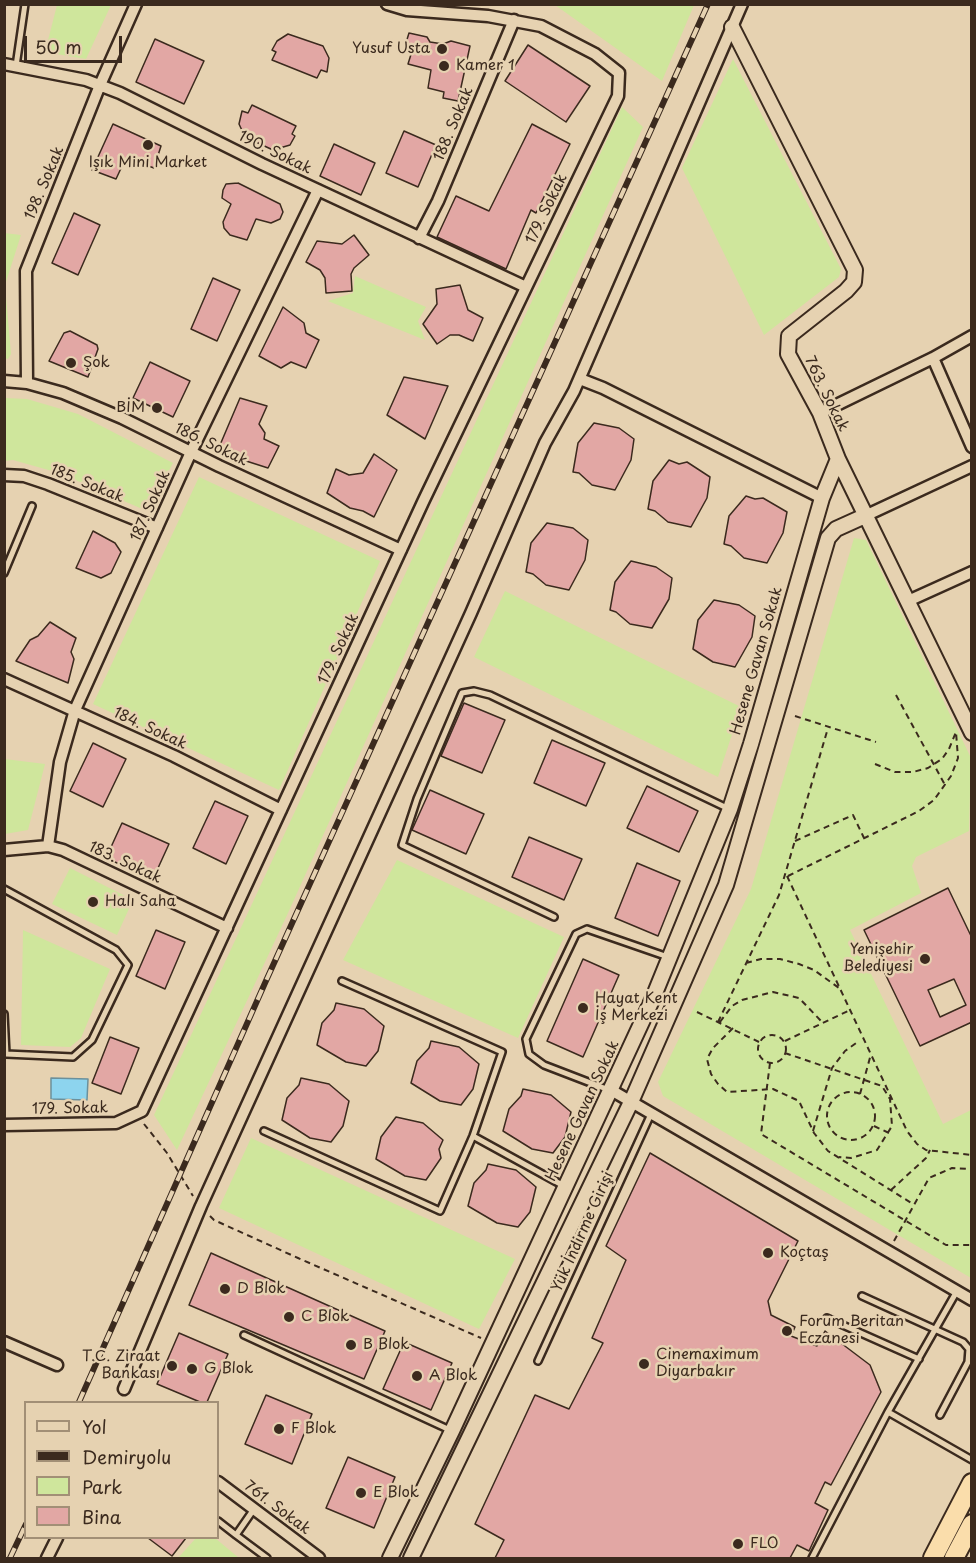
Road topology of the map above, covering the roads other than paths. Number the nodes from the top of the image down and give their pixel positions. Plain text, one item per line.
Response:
1 (26, 4) edge
2 (136, 4) edge
3 (387, 4) edge
4 (742, 4) edge
5 (514, 20) junction
6 (732, 27) junction
7 (10, 65) edge
8 (100, 85) junction
9 (318, 190) junction
10 (419, 238) junction
11 (526, 287) junction
12 (972, 336) edge
13 (933, 358) junction
14 (580, 379) junction
15 (4, 381) edge
16 (27, 383) junction
17 (820, 413) junction
18 (972, 447) edge
19 (191, 452) junction
20 (838, 459) junction
21 (972, 466) edge
22 (4, 475) edge
23 (822, 498) junction
24 (32, 507) dead end
25 (867, 515) junction
26 (157, 528) junction
27 (401, 550) junction
28 (972, 572) edge
29 (4, 573) edge
30 (908, 601) junction
31 (4, 679) edge
32 (75, 710) junction
33 (972, 733) edge
34 (729, 809) junction
35 (281, 810) junction
36 (48, 846) junction
37 (4, 850) edge
38 (4, 889) edge
39 (554, 917) dead end
40 (227, 928) junction
41 (670, 958) junction
42 (342, 981) dead end
43 (4, 1014) edge
44 (610, 1090) junction
45 (631, 1102) junction
46 (651, 1114) junction
47 (4, 1125) edge
48 (264, 1131) dead end
49 (473, 1136) junction
50 (566, 1187) junction
51 (957, 1291) junction
52 (862, 1296) dead end
53 (972, 1300) edge
54 (826, 1318) dead end
55 (935, 1329) junction
56 (244, 1335) dead end
57 (4, 1342) edge
58 (919, 1359) junction
59 (538, 1361) dead end
60 (57, 1365) dead end
61 (124, 1389) dead end
62 (888, 1412) junction
63 (940, 1415) dead end
64 (452, 1431) junction
65 (972, 1460) edge
66 (219, 1483) edge
67 (972, 1483) edge
68 (254, 1509) junction
69 (219, 1522) edge
70 (972, 1524) edge
71 (236, 1535) junction
72 (56, 1539) edge
73 (47, 1558) edge
74 (267, 1558) edge
75 (319, 1558) edge
76 (390, 1558) edge
77 (411, 1558) edge
78 (814, 1558) edge
79 (933, 1558) edge
80 (954, 1558) edge

1 - 7 lane
2 - 8 street, 198. Sokak
3 - 5 street
4 - 6 street
5 - 10 street, 188. Sokak
5 - 11 street, 179. Sokak
6 - 14 street
6 - 17 street, 763. Sokak
7 - 8 street, 190. Sokak
8 - 9 street, 190. Sokak
8 - 16 street, 198. Sokak
9 - 10 street, 190. Sokak
9 - 19 street, 187. Sokak
10 - 11 street, 190. Sokak
11 - 27 street, 179. Sokak
12 - 13 street
13 - 17 street
13 - 18 street
14 - 23 street
14 - 61 street
15 - 16 street, 186. Sokak
16 - 19 street, 186. Sokak
17 - 20 street, 763. Sokak
19 - 26 street, 187. Sokak
19 - 27 street, 186. Sokak
20 - 23 street, Hesene Gavan Sokak
20 - 25 street, 763. Sokak
21 - 25 street
22 - 26 street, 185. Sokak
23 - 34 street, Hesene Gavan Sokak
24 - 29 lane
25 - 30 street, 763. Sokak
25 - 45 street
26 - 32 street, 187. Sokak
27 - 35 street, 179. Sokak
28 - 30 street
30 - 33 street, 763. Sokak
31 - 32 street, 184. Sokak
32 - 35 street, 184. Sokak
32 - 36 street, 187. Sokak
34 - 39 lane
34 - 41 street, Hesene Gavan Sokak
35 - 40 street, 179. Sokak
36 - 37 street, 183. Sokak
36 - 40 street, 183. Sokak
38 - 43 lane
40 - 47 street, 179. Sokak
41 - 44 street, Hesene Gavan Sokak
41 - 44 lane
42 - 49 lane
44 - 45 street
44 - 50 street, Hesene Gavan Sokak
45 - 46 street
45 - 77 street
46 - 51 street
46 - 59 lane, Yük İndirme Girişi
48 - 49 lane
49 - 50 lane
50 - 64 street, Hesene Gavan Sokak
51 - 53 street
51 - 55 lane
52 - 55 lane
54 - 58 lane
55 - 58 lane
55 - 63 lane
56 - 64 lane
57 - 60 street
58 - 62 lane
62 - 65 lane
62 - 78 lane
64 - 76 street, Hesene Gavan Sokak
66 - 68 street, 761. Sokak
67 - 79 highway
68 - 71 lane
68 - 75 street, 761. Sokak
69 - 71 lane
70 - 80 highway
71 - 74 lane
72 - 73 street

